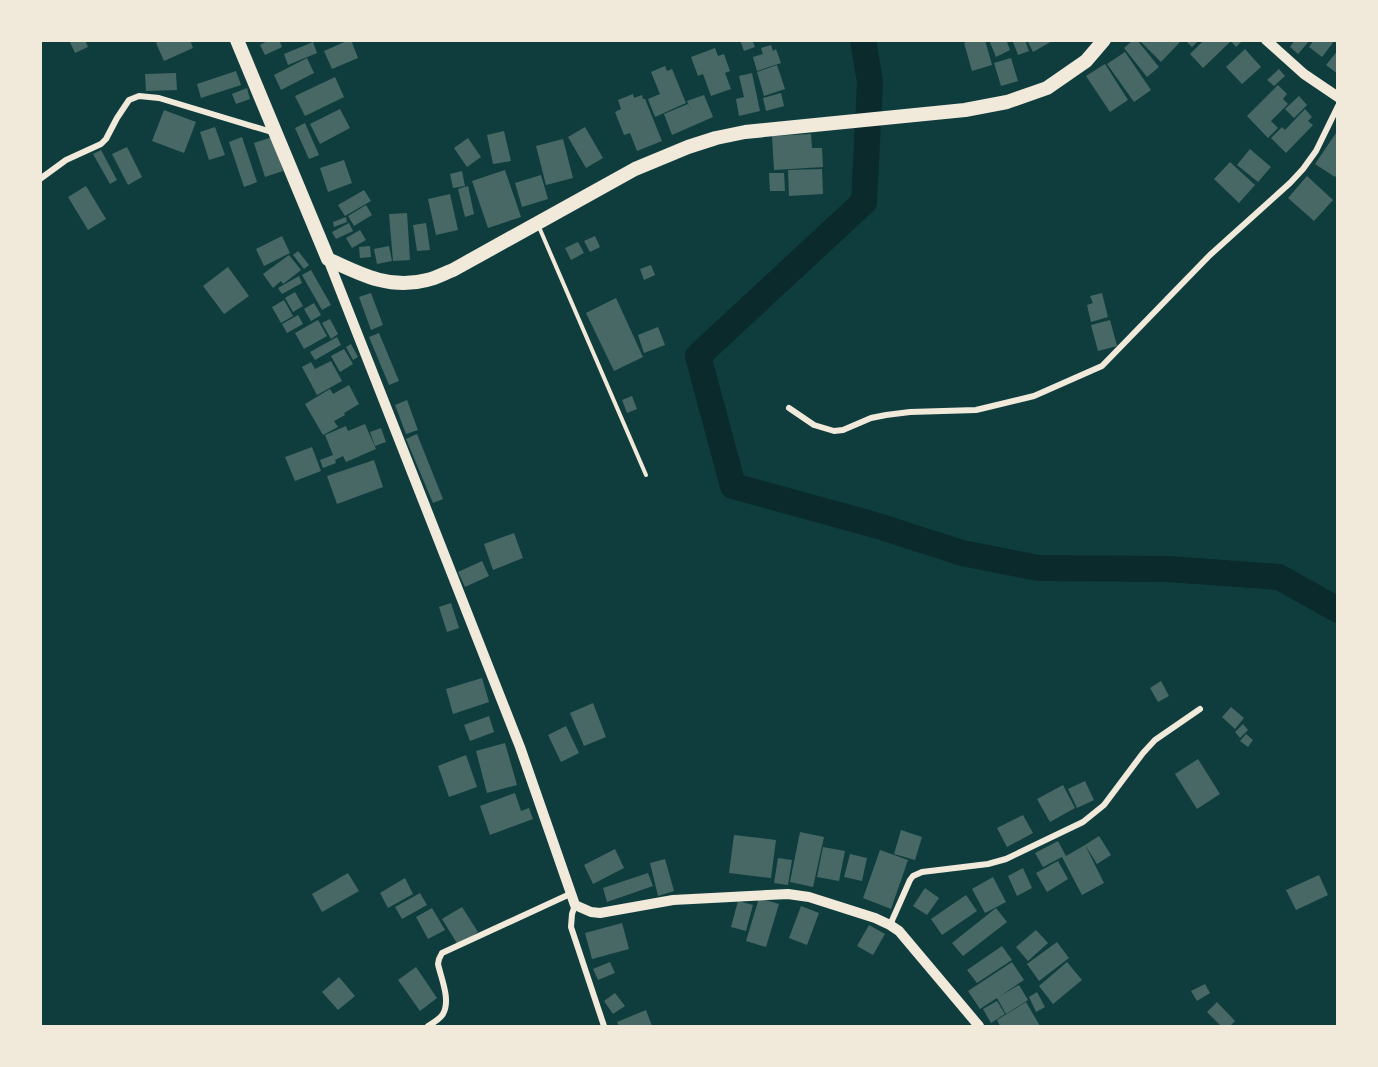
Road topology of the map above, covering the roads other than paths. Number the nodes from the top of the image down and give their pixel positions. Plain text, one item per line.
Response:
1 (237, 40) edge
2 (1104, 40) edge
3 (1266, 40) edge
4 (1338, 97) edge
5 (1338, 106) edge
6 (275, 133) junction
7 (40, 179) edge
8 (538, 224) junction
9 (328, 259) junction
10 (789, 408) dead end
11 (646, 475) dead end
12 (1200, 709) dead end
13 (570, 894) junction
14 (575, 905) junction
15 (890, 925) junction
16 (428, 1026) edge
17 (604, 1026) edge
18 (979, 1026) edge

1 - 6 highway
2 - 8 highway
3 - 4 street
5 - 10 street
6 - 7 street
6 - 9 highway
8 - 9 highway
8 - 11 lane
9 - 13 street
12 - 15 street
13 - 14 street
13 - 16 street
14 - 15 street
14 - 17 street
15 - 18 street

